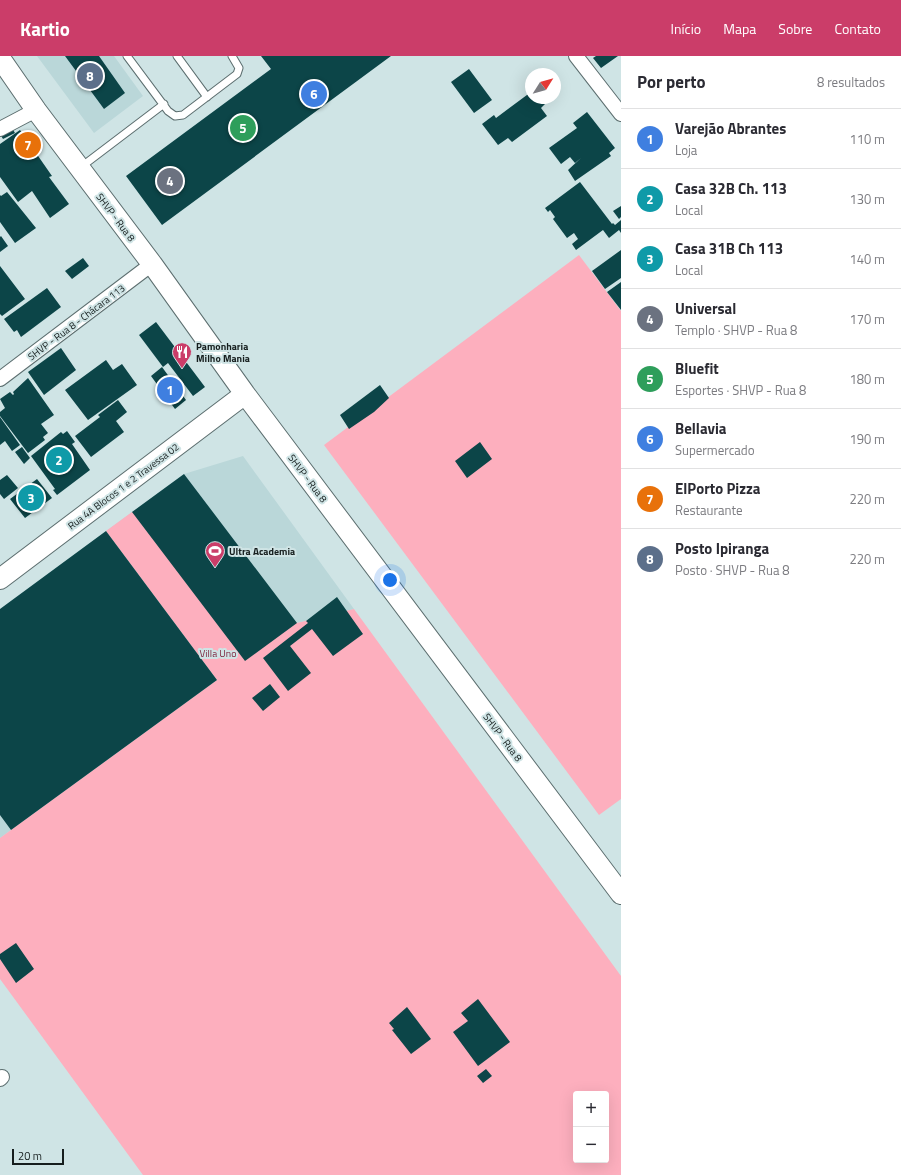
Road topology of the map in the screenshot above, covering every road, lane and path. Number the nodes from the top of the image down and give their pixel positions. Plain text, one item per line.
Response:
1 (127, 56) edge
2 (177, 56) edge
3 (232, 56) edge
4 (576, 56) edge
5 (0, 58) edge
6 (207, 97) junction
7 (164, 104) junction
8 (36, 110) junction
9 (621, 114) edge
10 (0, 129) edge
11 (80, 168) junction
12 (152, 264) junction
13 (0, 379) edge
14 (245, 394) junction
15 (0, 579) edge
16 (621, 894) edge

1 - 7 lane
2 - 6 lane
3 - 6 lane
4 - 9 street
5 - 8 street, SHVP - Rua 8
6 - 7 lane
7 - 11 lane
8 - 10 street
8 - 11 street, SHVP - Rua 8
11 - 12 street, SHVP - Rua 8
12 - 13 street, SHVP - Rua 8 - Chácara 113
12 - 14 street, SHVP - Rua 8
14 - 15 street, Rua 4A Blocos 1 e 2 Travessa 02
14 - 16 street, SHVP - Rua 8

